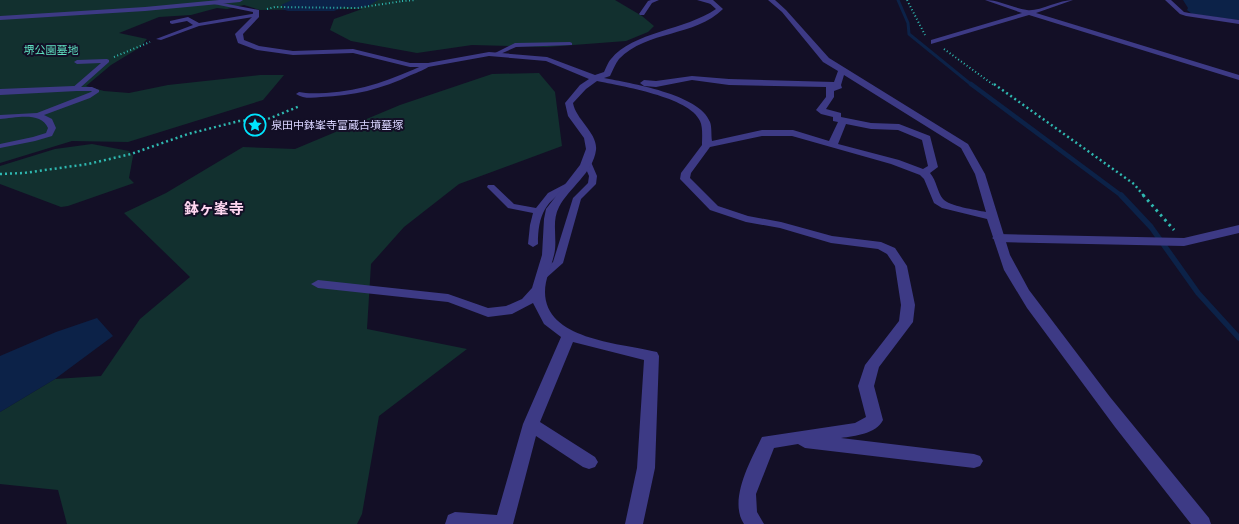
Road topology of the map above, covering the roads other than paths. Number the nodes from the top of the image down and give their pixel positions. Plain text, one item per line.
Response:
1 (240, 0) edge
2 (656, 0) edge
3 (700, 0) edge
4 (772, 0) edge
5 (988, 0) edge
6 (1070, 0) edge
7 (1168, 0) edge
8 (710, 1) edge
9 (212, 3) junction
10 (1030, 13) junction
11 (642, 14) dead end
12 (257, 15) junction
13 (0, 18) edge
14 (172, 22) dead end
15 (1239, 22) edge
16 (198, 26) junction
17 (159, 39) road end
18 (934, 42) road end
19 (570, 44) dead end
20 (496, 54) junction
21 (77, 62) dead end
22 (428, 65) junction
23 (842, 70) junction
24 (598, 77) junction
25 (1239, 78) edge
26 (837, 85) junction
27 (74, 89) junction
28 (0, 92) edge
29 (299, 94) dead end
30 (39, 116) junction
31 (0, 117) edge
32 (843, 121) junction
33 (706, 145) junction
34 (832, 145) junction
35 (0, 146) edge
36 (587, 162) junction
37 (924, 173) junction
38 (568, 185) junction
39 (492, 187) dead end
40 (536, 211) junction
41 (992, 217) junction
42 (1239, 230) edge
43 (998, 238) junction
44 (533, 244) dead end
45 (540, 283) junction
46 (318, 284) dead end
47 (569, 334) junction
48 (531, 424) junction
49 (787, 439) junction
50 (974, 461) dead end
51 (589, 462) dead end
52 (454, 524) edge
53 (634, 524) edge
54 (755, 524) edge
55 (1202, 524) edge

1 - 9 street
2 - 11 lane
3 - 8 lane
4 - 23 street
5 - 10 street
6 - 10 street
7 - 15 lane
8 - 24 street
9 - 12 street
9 - 13 street
10 - 18 street
10 - 25 street
12 - 16 lane
12 - 22 street
14 - 16 lane
16 - 17 lane
19 - 20 lane
20 - 22 street
20 - 24 street
21 - 27 lane
22 - 29 lane
23 - 26 street
23 - 41 street
24 - 26 street
24 - 33 street
24 - 36 street
26 - 32 street
27 - 28 street
27 - 30 lane
30 - 31 lane
30 - 35 lane
32 - 34 street
32 - 37 street
33 - 34 street
33 - 49 street
34 - 37 street
36 - 38 street
36 - 45 lane
37 - 41 street
38 - 40 lane
38 - 45 street
39 - 40 lane
40 - 44 lane
41 - 43 street
42 - 43 street
43 - 55 street
45 - 46 street
45 - 47 street
47 - 48 street
47 - 53 street
48 - 51 street
48 - 52 street
49 - 50 street
49 - 54 street

